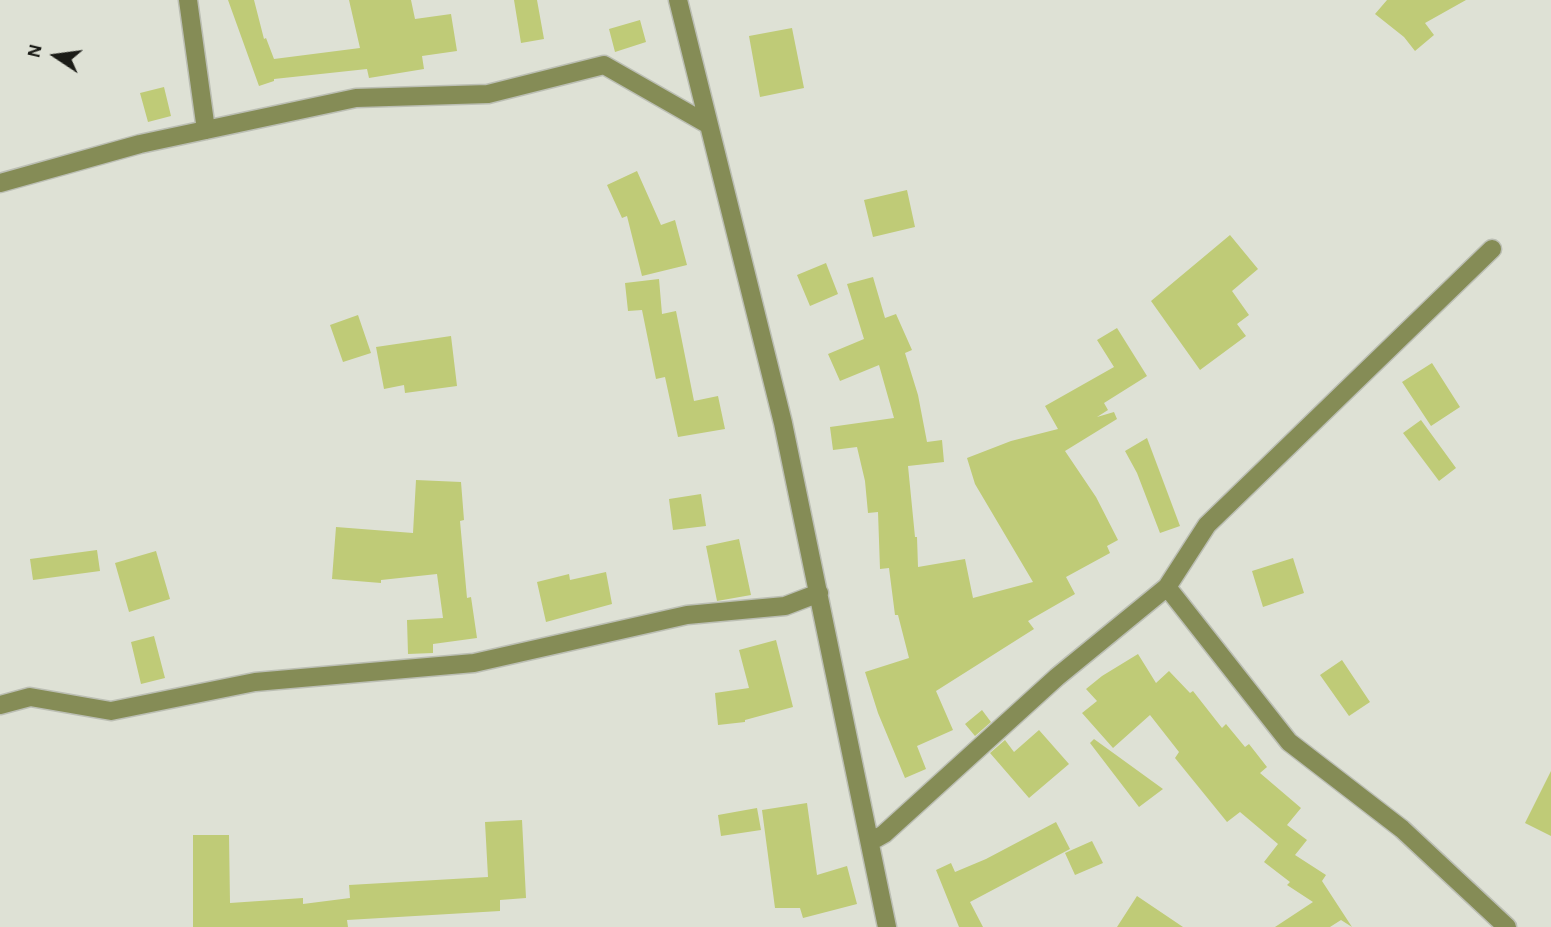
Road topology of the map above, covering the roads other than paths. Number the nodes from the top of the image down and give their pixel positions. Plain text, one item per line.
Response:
1 (188, 0) edge
2 (678, 0) edge
3 (709, 125) junction
4 (206, 130) junction
5 (0, 183) edge
6 (1492, 249) dead end
7 (1167, 587) junction
8 (819, 593) junction
9 (0, 705) edge
10 (870, 842) junction
11 (887, 927) edge
12 (1507, 927) edge

1 - 4 street
2 - 3 street
3 - 4 street
3 - 8 street
4 - 5 street
6 - 7 street
7 - 10 street
7 - 12 street
8 - 9 street
8 - 10 street
10 - 11 street

